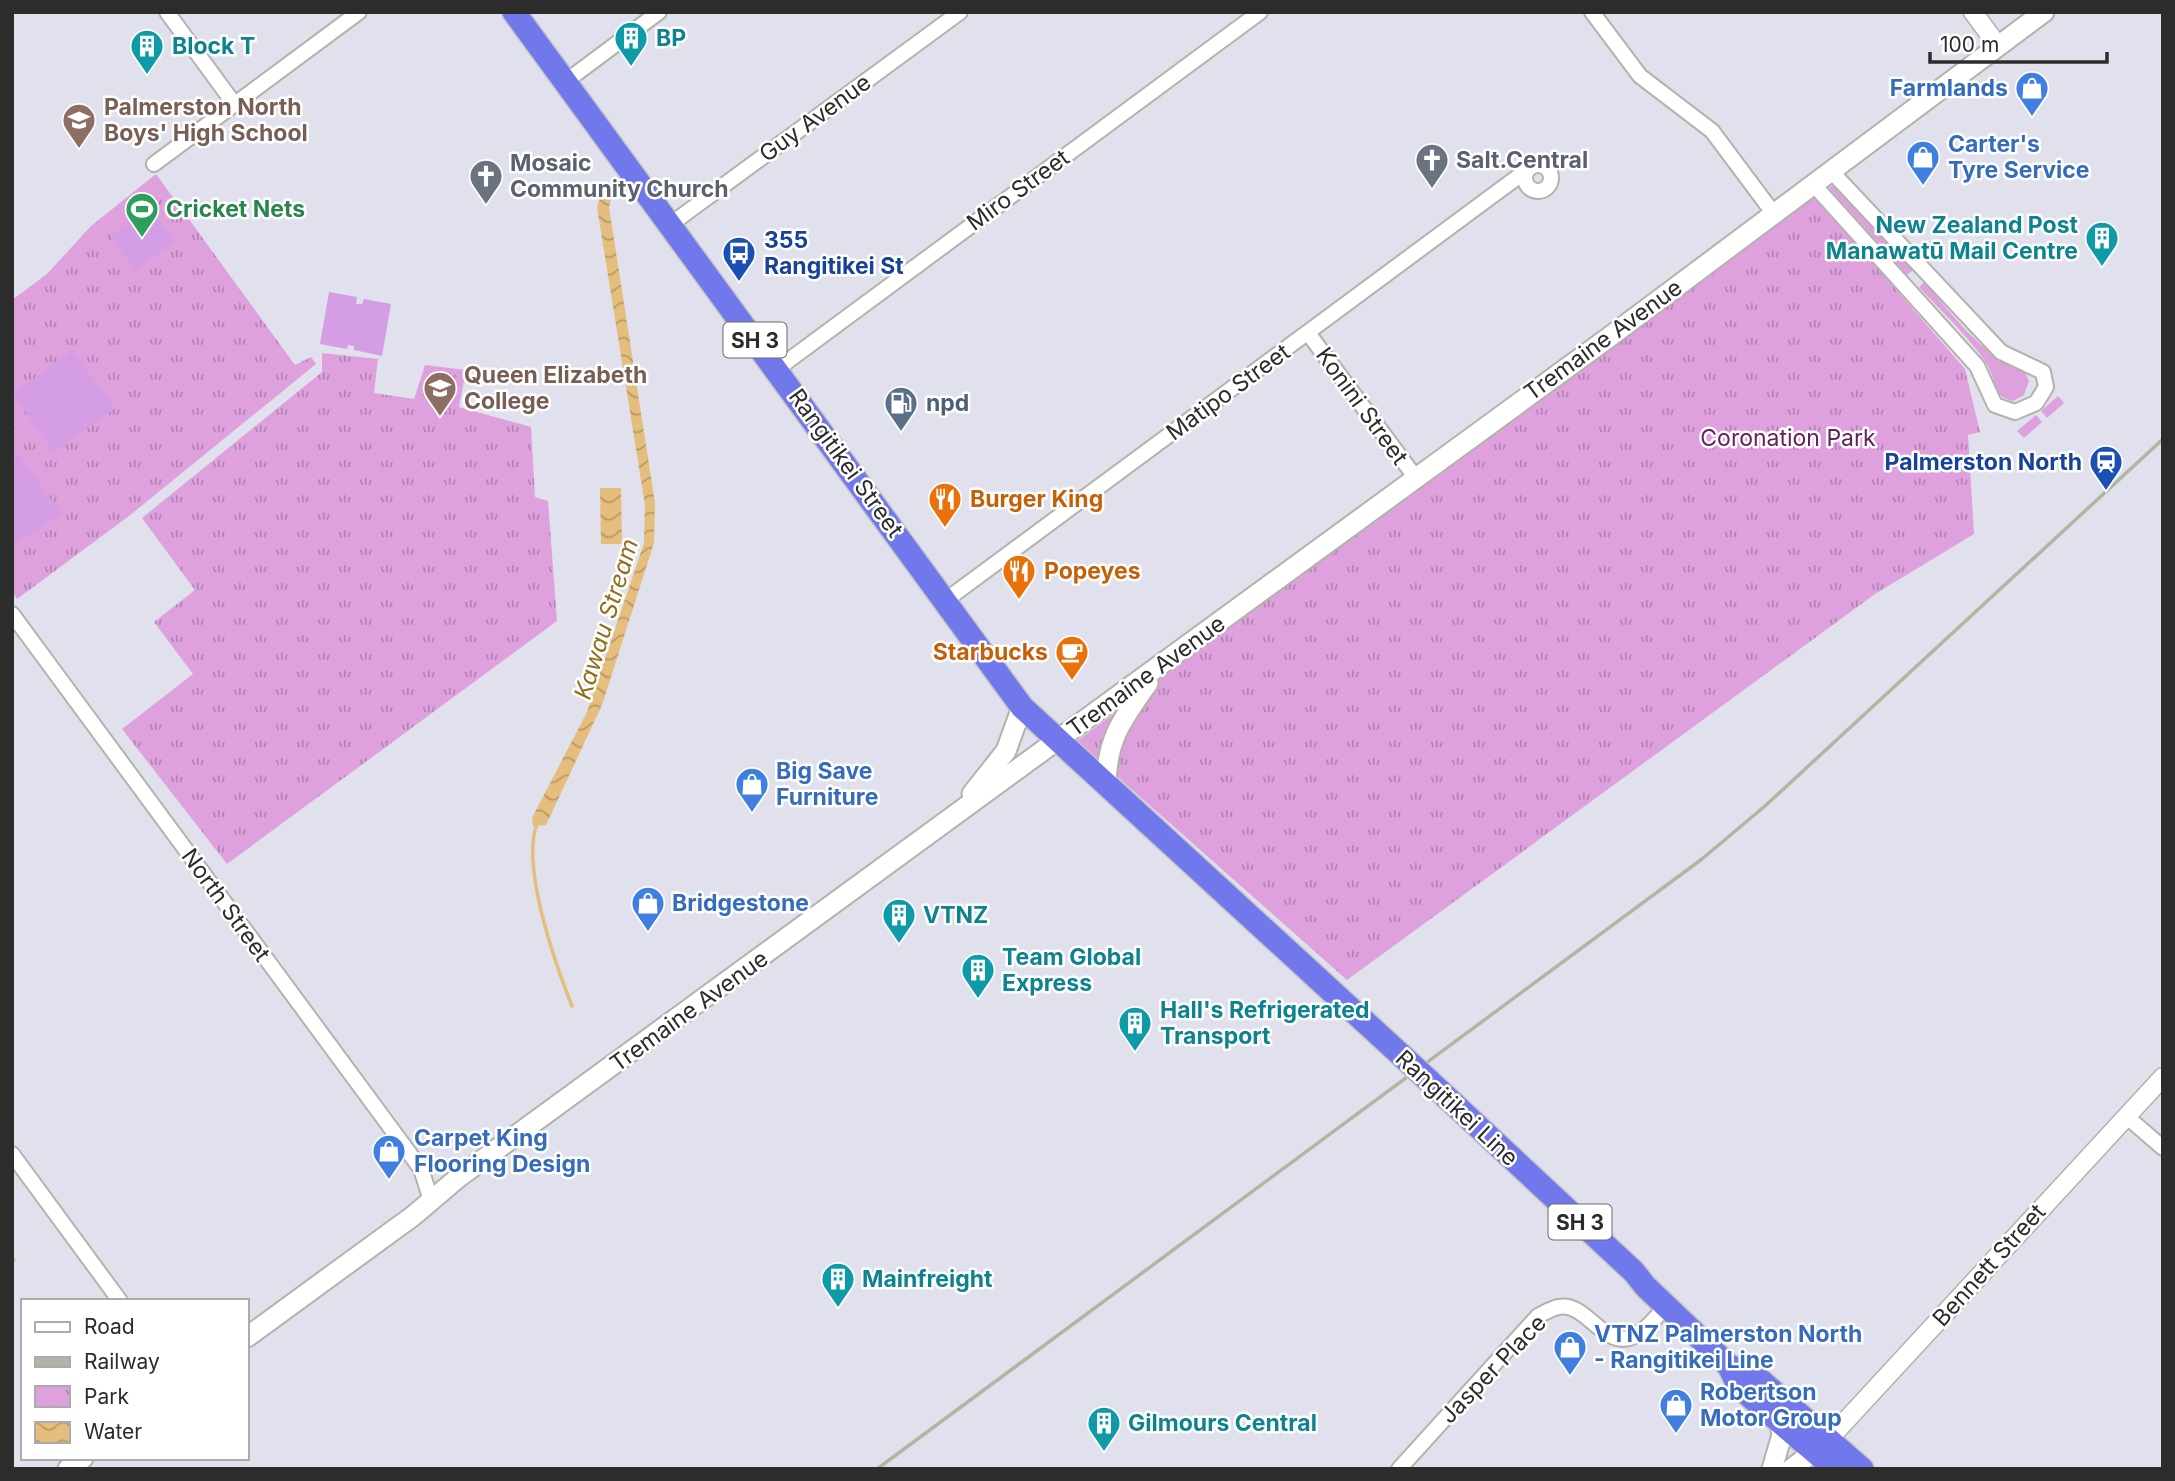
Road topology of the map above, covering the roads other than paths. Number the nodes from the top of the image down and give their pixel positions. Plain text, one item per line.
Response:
1 (167, 12) edge
2 (359, 12) edge
3 (514, 12) edge
4 (659, 12) edge
5 (960, 12) edge
6 (1261, 12) edge
7 (1592, 12) edge
8 (1973, 12) edge
9 (2044, 12) edge
10 (1998, 46) junction
11 (565, 82) junction
12 (235, 105) junction
13 (154, 164) dead end
14 (1531, 167) junction
15 (1832, 172) junction
16 (1525, 182) junction
17 (1507, 183) junction
18 (1814, 185) junction
19 (1774, 214) junction
20 (671, 224) junction
21 (1308, 333) junction
22 (777, 369) junction
23 (1416, 478) junction
24 (946, 600) junction
25 (14, 621) edge
26 (1156, 670) junction
27 (1023, 707) junction
28 (1057, 741) junction
29 (1106, 785) junction
30 (956, 814) junction
31 (2163, 1077) edge
32 (2126, 1116) junction
33 (2163, 1148) edge
34 (12, 1154) edge
35 (431, 1200) junction
36 (119, 1299) edge
37 (1666, 1306) junction
38 (248, 1336) edge
39 (1729, 1366) junction
40 (1780, 1424) junction
41 (1818, 1454) edge
42 (1399, 1469) edge
43 (1772, 1469) edge
44 (1791, 1469) edge
45 (1835, 1469) edge
46 (1862, 1469) edge

1 - 12 street
2 - 12 street
3 - 11 highway, Rangitikei Street / SH 3
4 - 11 street
5 - 20 street, Guy Avenue
6 - 22 street, Miro Street
7 - 19 street
8 - 10 street
9 - 10 main road, Tremaine Avenue
10 - 15 main road, Tremaine Avenue
11 - 20 highway, Rangitikei Street / SH 3
12 - 13 street
14 - 16 street
14 - 16 street
14 - 17 street, Matipo Street
15 - 18 main road, Tremaine Avenue
15 - 18 street
16 - 17 street
17 - 21 street, Matipo Street
18 - 19 main road, Tremaine Avenue
19 - 23 main road, Tremaine Avenue
20 - 22 highway, Rangitikei Street / SH 3
21 - 23 street, Konini Street
21 - 24 street, Matipo Street
22 - 24 highway, Rangitikei Street / SH 3
23 - 26 main road, Tremaine Avenue
24 - 27 highway, Rangitikei Street / SH 3
25 - 35 street, North Street
26 - 28 main road, Tremaine Avenue
26 - 29 main road
27 - 28 highway, Rangitikei Street / SH 3
27 - 30 main road
28 - 29 highway, Rangitikei Line / SH 3
28 - 30 main road, Tremaine Avenue
29 - 37 highway, Rangitikei Line / SH 3, bridge
30 - 35 main road, Tremaine Avenue
31 - 32 street, Bennett Street
32 - 33 street
32 - 41 street, Bennett Street
34 - 36 street
35 - 38 main road, Tremaine Avenue
37 - 39 highway, Rangitikei Line / SH 3
37 - 42 street, Jasper Place
39 - 40 highway, Rangitikei Line / SH 3
39 - 41 highway, Rangitikei Line / SH 3
40 - 41 highway, Rangitikei Line / SH 3
40 - 43 main road
41 - 44 main road
41 - 45 highway, Rangitikei Line / SH 3
41 - 46 highway, Rangitikei Line / SH 3

